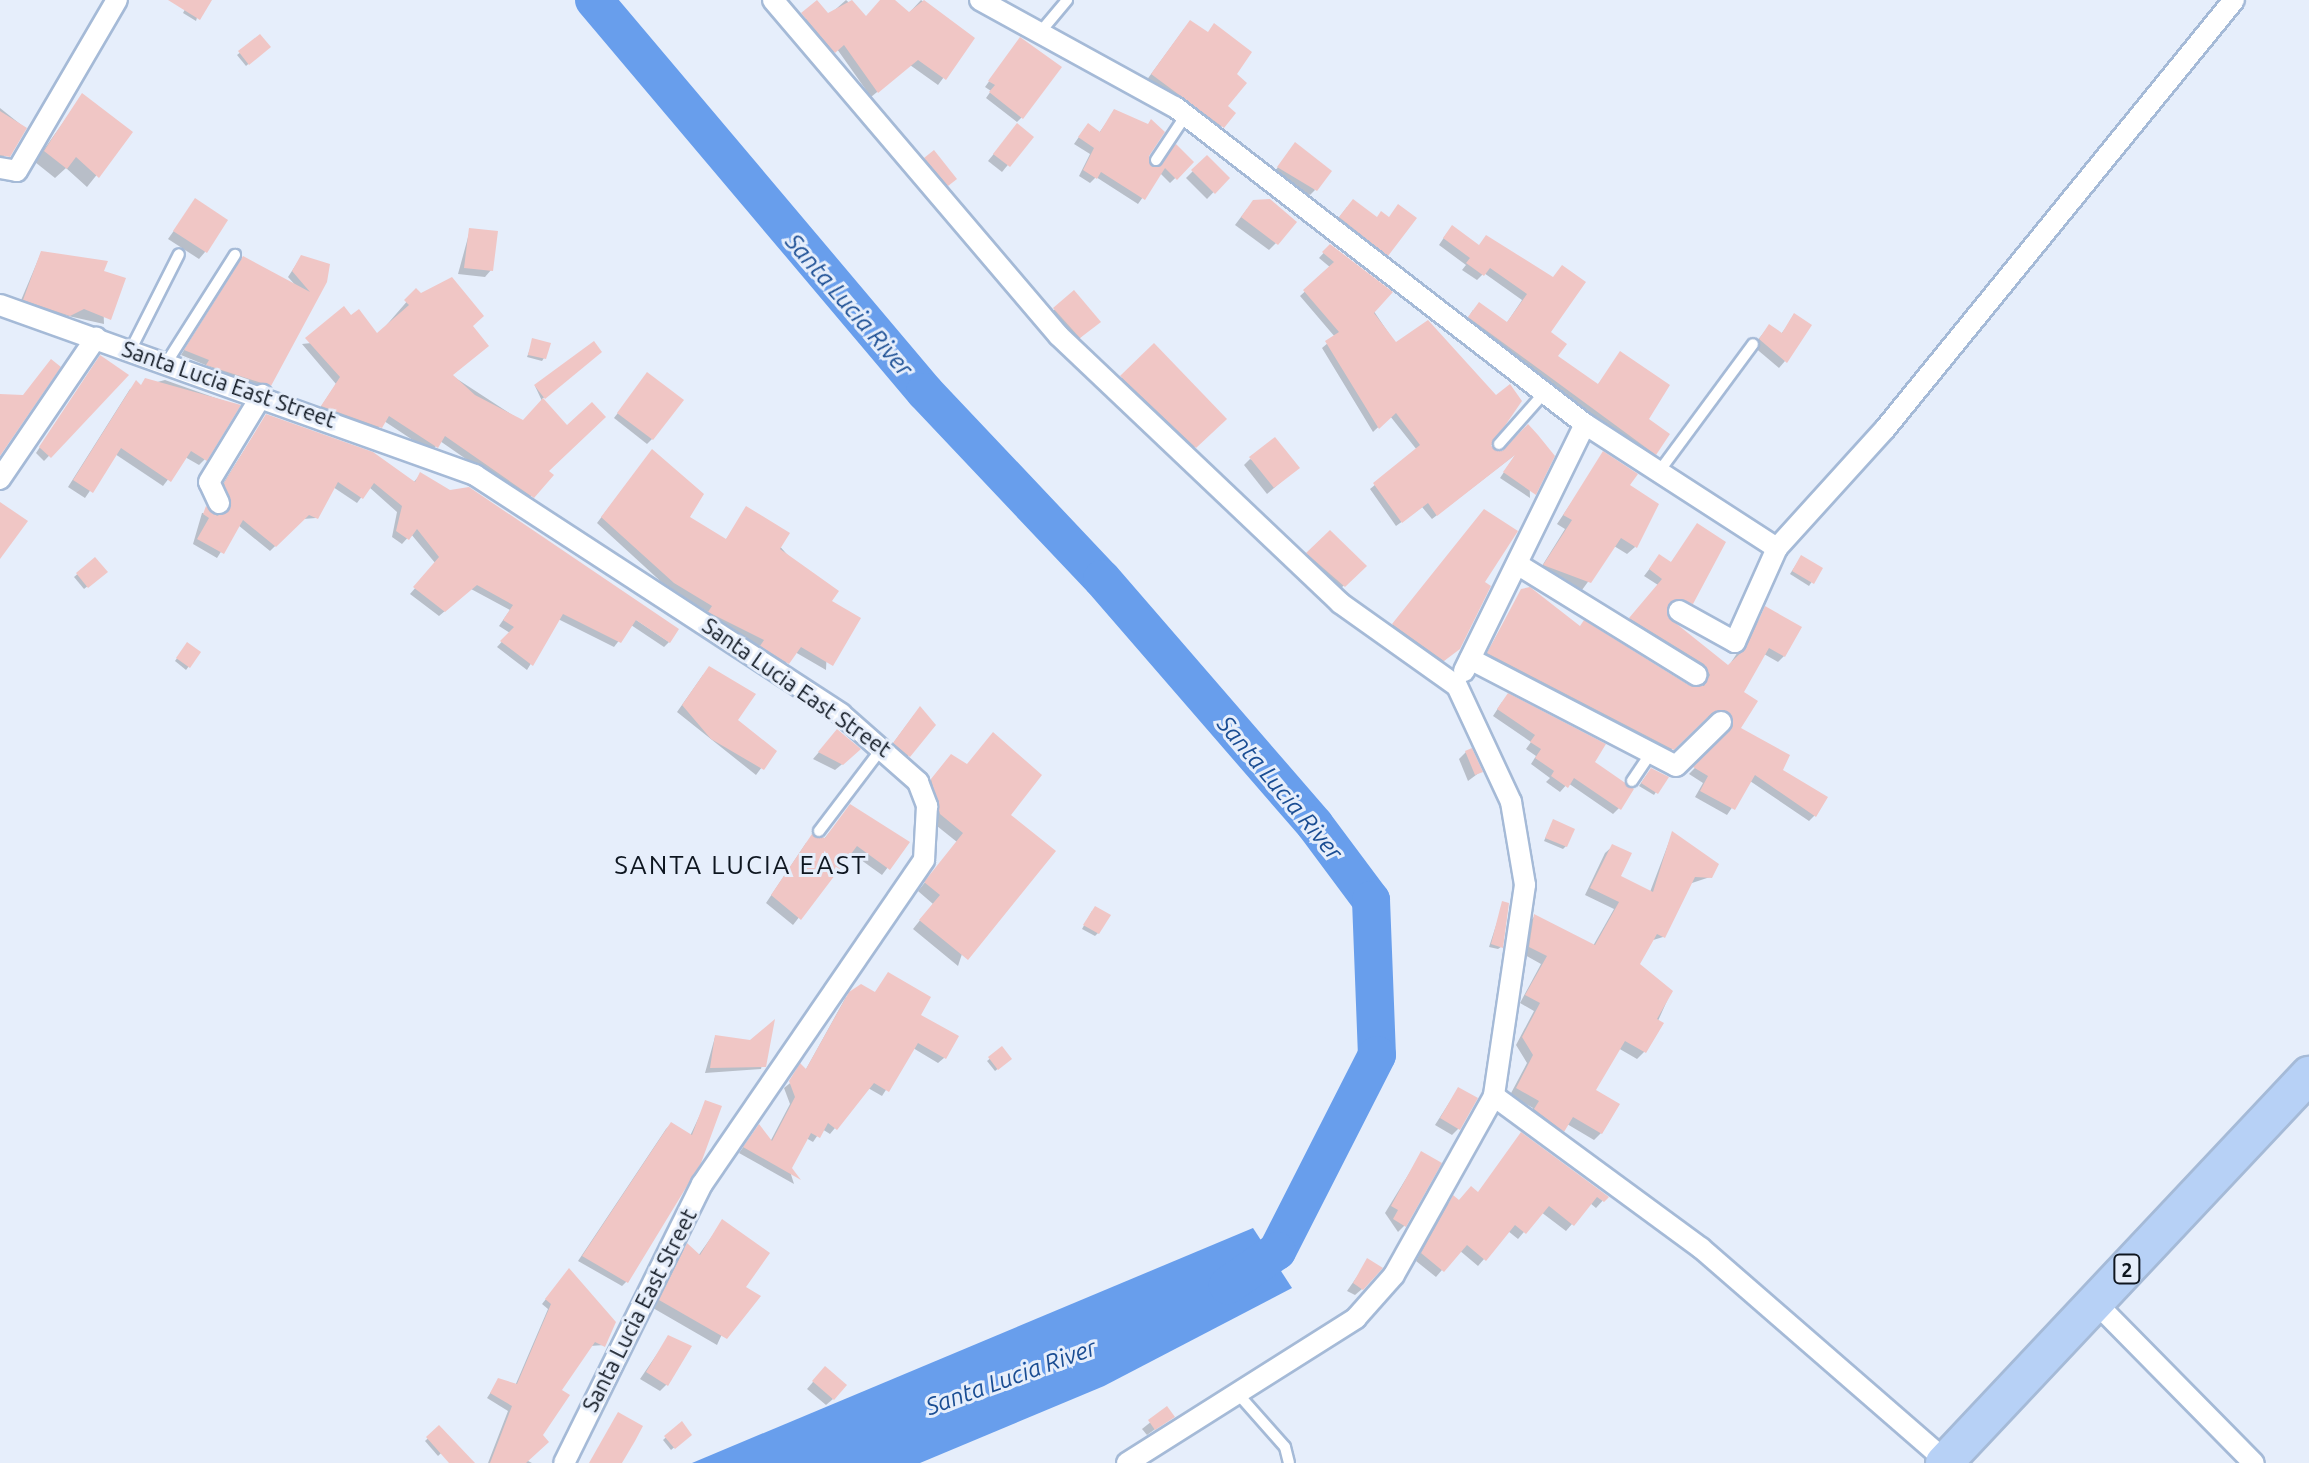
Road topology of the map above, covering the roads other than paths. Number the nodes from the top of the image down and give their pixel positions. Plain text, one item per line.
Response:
1 (117, 0) edge
2 (773, 0) edge
3 (980, 0) edge
4 (1067, 0) edge
5 (2234, 0) edge
6 (1042, 30) junction
7 (1186, 115) junction
8 (1156, 160) dead end
9 (0, 168) edge
10 (179, 254) dead end
11 (235, 255) dead end
12 (0, 305) edge
13 (96, 338) junction
14 (1753, 344) dead end
15 (131, 349) junction
16 (167, 362) junction
17 (1545, 392) junction
18 (262, 395) junction
19 (1585, 424) junction
20 (1499, 444) dead end
21 (1658, 473) junction
22 (0, 479) edge
23 (219, 503) dead end
24 (1777, 548) junction
25 (1517, 564) junction
26 (1679, 611) dead end
27 (1470, 659) junction
28 (1697, 675) dead end
29 (1457, 686) junction
30 (1721, 722) dead end
31 (883, 747) junction
32 (1651, 753) junction
33 (1632, 781) dead end
34 (819, 831) dead end
35 (2309, 1075) edge
36 (1494, 1096) junction
37 (2095, 1302) junction
38 (1239, 1395) junction
39 (1945, 1462) edge
40 (564, 1463) edge
41 (1127, 1463) edge
42 (1289, 1463) edge
43 (2254, 1463) edge

1 - 9 street
2 - 29 street
3 - 6 street
4 - 6 lane
5 - 24 street
6 - 7 street
7 - 8 lane
7 - 17 street
10 - 15 lane
11 - 16 lane
12 - 13 street, Santa Lucia East Street
13 - 15 street, Santa Lucia East Street
13 - 22 street
14 - 21 lane
15 - 16 street, Santa Lucia East Street
16 - 18 street, Santa Lucia East Street
17 - 19 street
17 - 20 lane
18 - 23 street
18 - 31 street, Santa Lucia East Street
19 - 21 street
19 - 25 street
21 - 24 street
24 - 26 street
25 - 27 street
25 - 28 street
27 - 29 street
27 - 32 street
29 - 36 street
30 - 32 street
31 - 34 lane
31 - 40 street, Santa Lucia East Street
32 - 33 lane
35 - 37 highway, 2
36 - 38 street
36 - 39 street
37 - 39 highway, 2
37 - 43 street
38 - 41 street
38 - 42 lane

